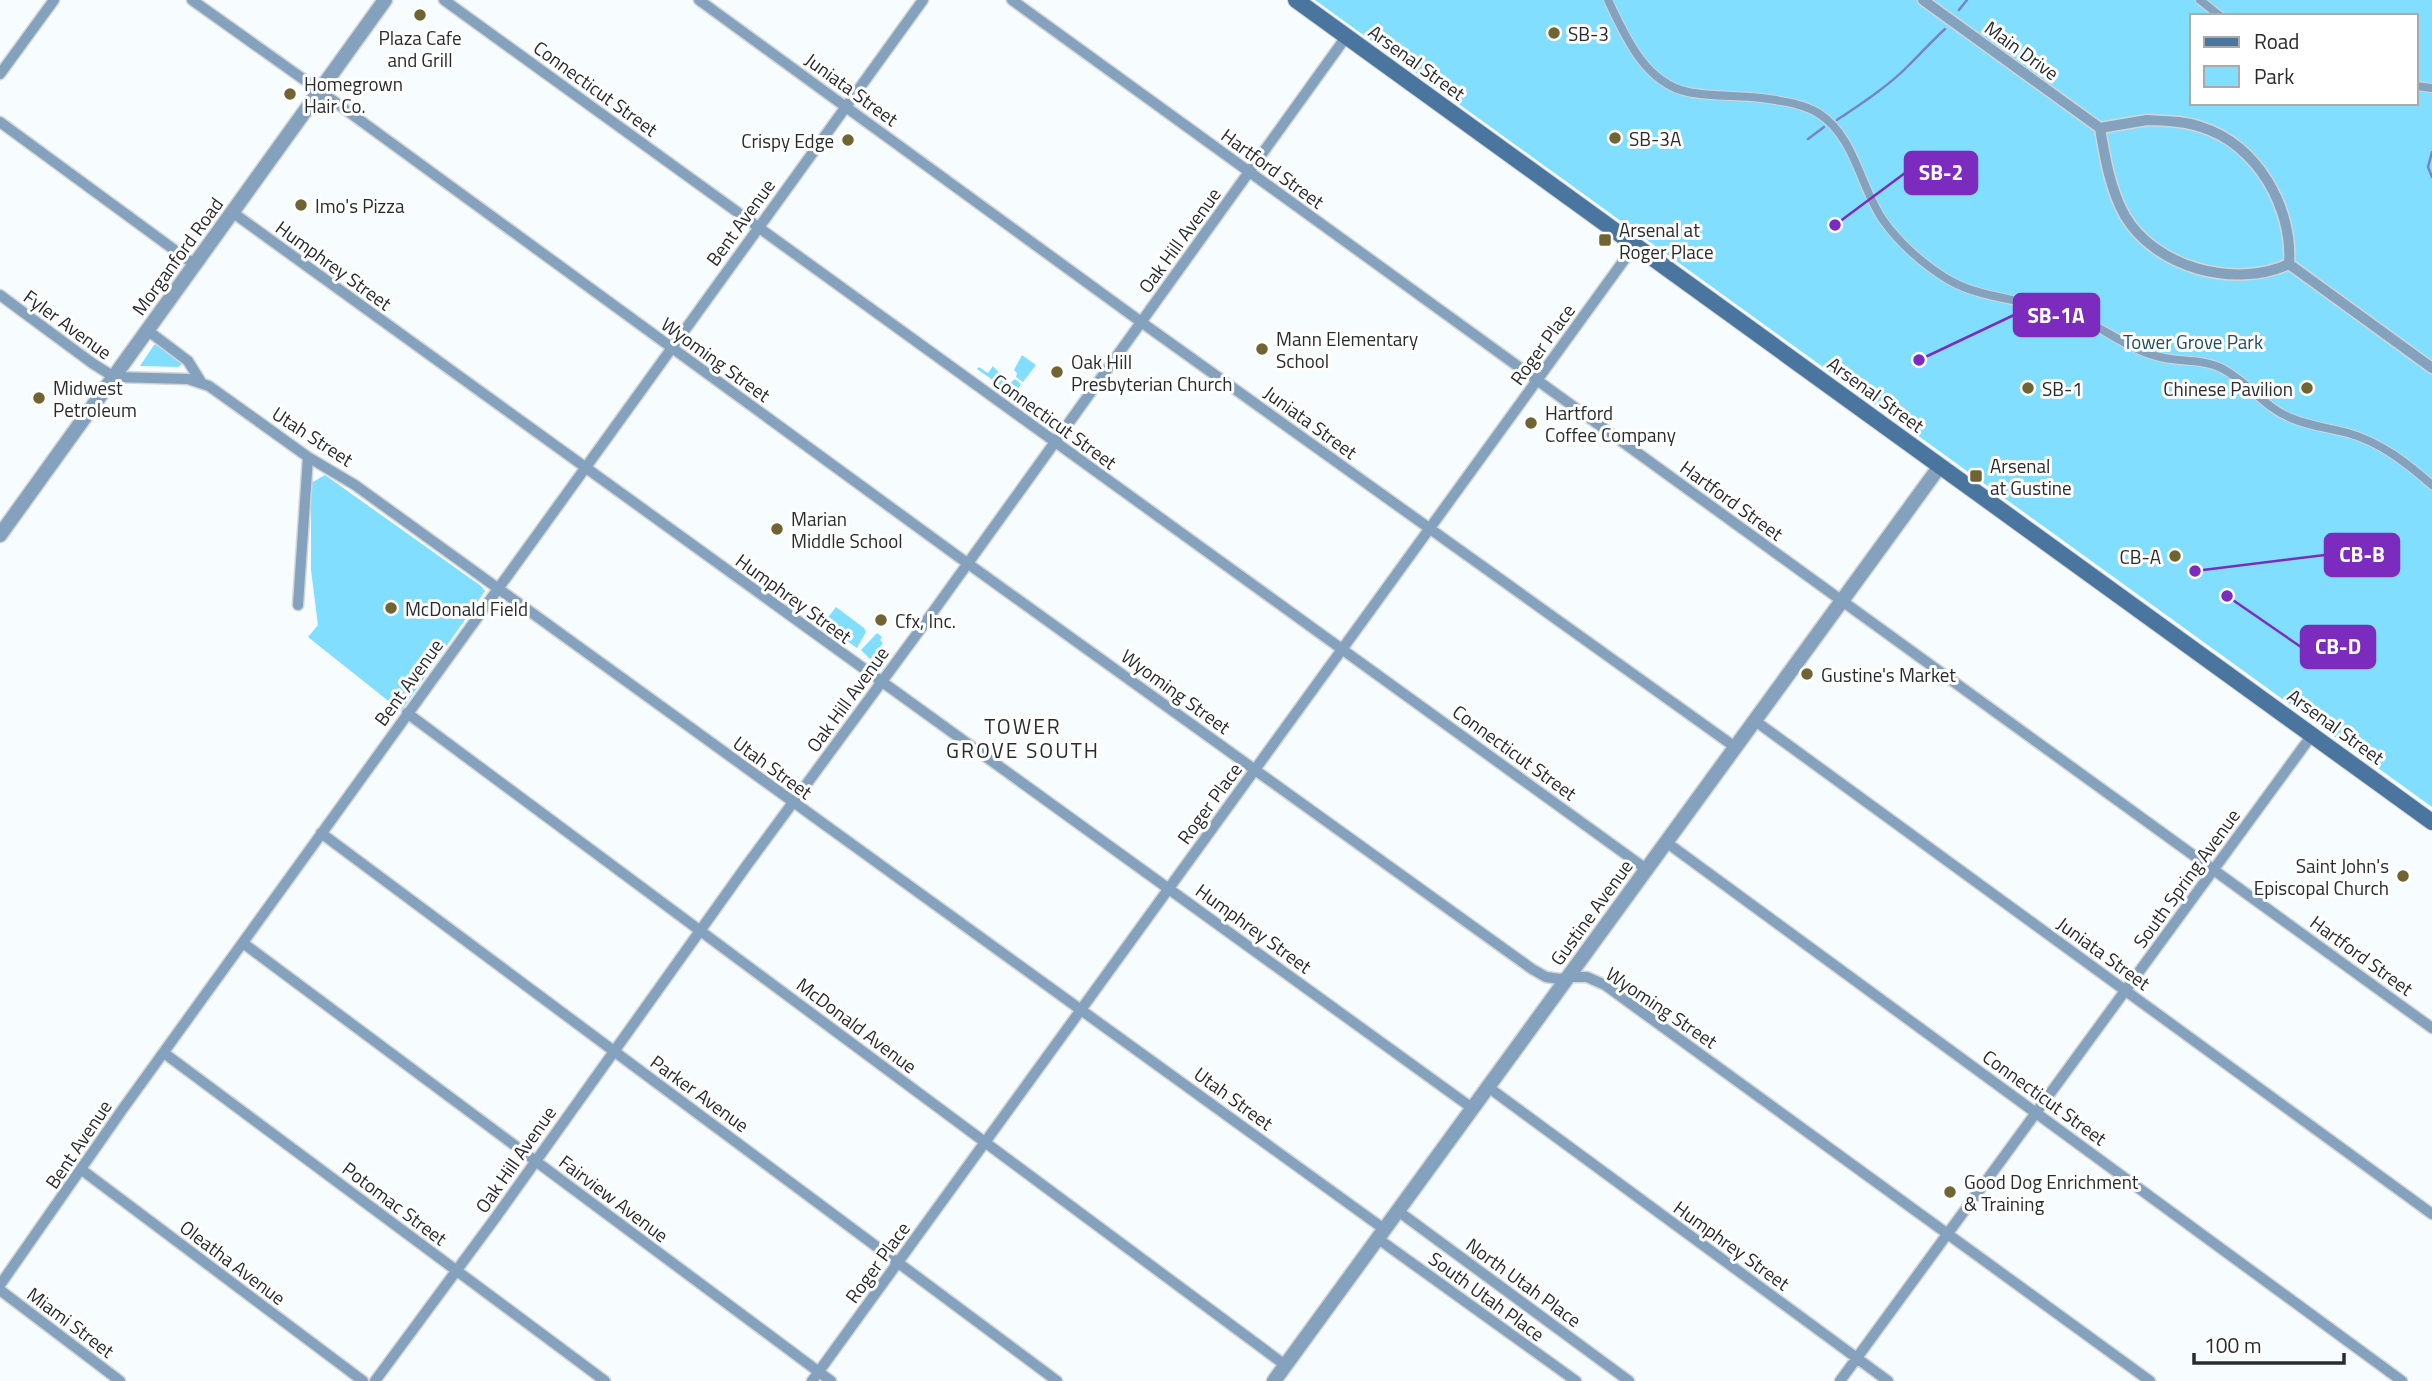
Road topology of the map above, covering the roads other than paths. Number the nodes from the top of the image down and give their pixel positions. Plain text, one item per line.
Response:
1 (54, 0) edge
2 (192, 0) edge
3 (385, 0) edge
4 (444, 0) edge
5 (699, 0) edge
6 (923, 0) edge
7 (1012, 0) edge
8 (1296, 0) edge
9 (1608, 0) edge
10 (1923, 0) edge
11 (2200, 0) edge
12 (2218, 14) edge
13 (1346, 37) junction
14 (0, 74) edge
15 (320, 91) junction
16 (846, 106) junction
17 (0, 122) edge
18 (2100, 128) junction
19 (1250, 173) junction
20 (232, 212) junction
21 (758, 226) junction
22 (1635, 245) junction
23 (2289, 264) junction
24 (194, 265) junction
25 (0, 295) edge
26 (1142, 322) junction
27 (147, 330) junction
28 (671, 348) junction
29 (2432, 368) edge
30 (114, 377) junction
31 (1537, 380) junction
32 (201, 382) junction
33 (1054, 442) junction
34 (308, 457) junction
35 (1940, 466) junction
36 (586, 468) junction
37 (2432, 485) edge
38 (1430, 528) junction
39 (0, 535) edge
40 (967, 563) junction
41 (497, 589) junction
42 (1841, 600) junction
43 (298, 605) dead end
44 (1343, 649) junction
45 (881, 683) junction
46 (407, 713) junction
47 (1754, 720) junction
48 (2312, 735) junction
49 (1735, 747) junction
50 (1255, 770) junction
51 (792, 802) junction
52 (2432, 822) edge
53 (321, 833) junction
54 (1666, 842) junction
55 (1646, 869) junction
56 (2214, 869) junction
57 (1169, 888) junction
58 (700, 929) junction
59 (243, 943) junction
60 (1568, 977) junction
61 (2126, 990) junction
62 (1081, 1010) junction
63 (2432, 1028) edge
64 (614, 1051) junction
65 (164, 1053) junction
66 (1488, 1087) junction
67 (1472, 1108) junction
68 (2036, 1112) junction
69 (985, 1142) junction
70 (535, 1161) junction
71 (82, 1170) junction
72 (1398, 1211) junction
73 (2432, 1214) edge
74 (1948, 1232) junction
75 (1381, 1234) junction
76 (899, 1262) junction
77 (456, 1270) junction
78 (0, 1288) edge
79 (1856, 1358) junction
80 (1285, 1365) junction
81 (816, 1376) edge
82 (120, 1381) edge
83 (363, 1381) edge
84 (375, 1381) edge
85 (605, 1381) edge
86 (831, 1381) edge
87 (1057, 1381) edge
88 (1274, 1381) edge
89 (1576, 1381) edge
90 (1629, 1381) edge
91 (1840, 1381) edge
92 (1888, 1381) edge
93 (2150, 1381) edge
94 (2402, 1381) edge

1 - 14 street
2 - 15 street, Wyoming Street
3 - 15 street, Morganford Road
4 - 21 street, Connecticut Street
5 - 16 street, Juniata Street
6 - 16 street, Bent Avenue
7 - 19 street, Hartford Street
8 - 13 main road, Arsenal Street
9 - 37 street
10 - 18 street, Main Drive
11 - 12 street
13 - 19 street, Oak Hill Avenue
13 - 22 main road, Arsenal Street
15 - 20 street, Morganford Road
15 - 28 street, Wyoming Street
16 - 21 street, Bent Avenue
16 - 26 street, Juniata Street
17 - 24 street
18 - 23 street
18 - 23 street
19 - 26 street, Oak Hill Avenue
19 - 31 street, Hartford Street
20 - 24 street, Morganford Road
20 - 36 street, Humphrey Street
21 - 28 street, Bent Avenue
21 - 33 street, Connecticut Street
22 - 31 street, Roger Place
22 - 35 main road, Arsenal Street
23 - 29 street
24 - 27 street, Morganford Road
25 - 30 street, Fyler Avenue
26 - 33 street, Oak Hill Avenue
26 - 38 street, Juniata Street
27 - 30 street, Morganford Road
27 - 32 street, Utah Street
28 - 36 street, Bent Avenue
28 - 40 street, Wyoming Street
30 - 32 street, Fyler Avenue
30 - 39 street, Morganford Road
31 - 38 street, Roger Place
31 - 42 street, Hartford Street
32 - 34 street, Utah Street
33 - 40 street, Oak Hill Avenue
33 - 44 street, Connecticut Street
34 - 41 street, Utah Street
34 - 43 street
35 - 42 street, Gustine Avenue
35 - 48 main road, Arsenal Street
36 - 41 street, Bent Avenue
36 - 45 street, Humphrey Street
38 - 44 street, Roger Place
38 - 49 street, Juniata Street
40 - 45 street, Oak Hill Avenue
40 - 50 street, Wyoming Street
41 - 46 street, Bent Avenue
41 - 51 street, Utah Street
42 - 47 street, Gustine Avenue
42 - 56 street, Hartford Street
44 - 50 street, Roger Place
44 - 55 street, Connecticut Street
45 - 51 street, Oak Hill Avenue
45 - 57 street, Humphrey Street
46 - 53 street, Bent Avenue
46 - 58 street, McDonald Avenue
47 - 49 street, Gustine Avenue
47 - 61 street, Juniata Street
48 - 52 main road, Arsenal Street
48 - 56 street, South Spring Avenue
49 - 54 street, Gustine Avenue
50 - 57 street, Roger Place
50 - 60 street, Wyoming Street
51 - 58 street, Oak Hill Avenue
51 - 62 street, Utah Street
53 - 59 street, Bent Avenue
53 - 64 street, Parker Avenue
54 - 55 street, Gustine Avenue
54 - 68 street, Connecticut Street
55 - 60 street, Gustine Avenue
56 - 61 street, South Spring Avenue
56 - 63 street, Hartford Street
57 - 62 street, Roger Place
57 - 67 street, Humphrey Street
58 - 64 street, Oak Hill Avenue
58 - 69 street, McDonald Avenue
59 - 65 street, Bent Avenue
59 - 70 street, Fairview Avenue
60 - 66 street, Gustine Avenue
60 - 74 street, Wyoming Street
61 - 68 street, South Spring Avenue
61 - 73 street, Juniata Street
62 - 69 street, Roger Place
62 - 75 street, Utah Street
64 - 70 street, Oak Hill Avenue
64 - 76 street, Parker Avenue
65 - 71 street, Bent Avenue
65 - 77 street, Potomac Street
66 - 67 street, Gustine Avenue
66 - 79 street, Humphrey Street
67 - 72 street, Gustine Avenue
68 - 74 street, South Spring Avenue
68 - 94 street, Connecticut Street
69 - 76 street, Roger Place
69 - 80 street, McDonald Avenue
70 - 77 street, Oak Hill Avenue
70 - 81 street, Fairview Avenue
71 - 78 street, Bent Avenue
71 - 83 street, Oleatha Avenue
72 - 75 street, Gustine Avenue
72 - 90 street, North Utah Place
74 - 79 street, South Spring Avenue
74 - 93 street, Wyoming Street
75 - 80 street, Gustine Avenue
75 - 89 street, South Utah Place
76 - 81 street, Roger Place
76 - 87 street, Parker Avenue
77 - 84 street, Oak Hill Avenue
77 - 85 street, Potomac Street
78 - 82 street, Miami Street
79 - 91 street, South Spring Avenue
79 - 92 street, Humphrey Street
80 - 88 street, Gustine Avenue
81 - 86 street, Fairview Avenue

